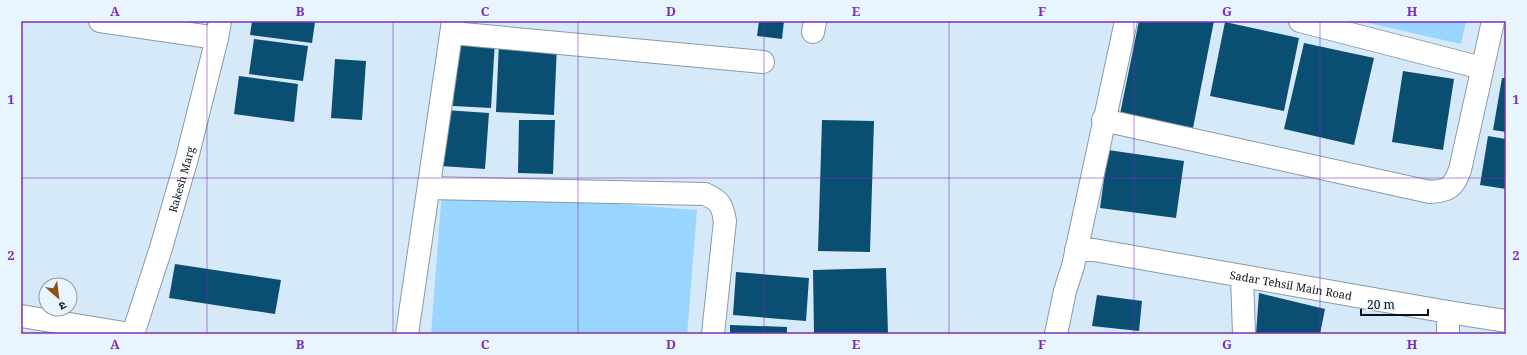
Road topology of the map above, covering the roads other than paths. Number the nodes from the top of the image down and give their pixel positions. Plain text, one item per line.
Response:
1 (100, 21) edge
2 (1126, 21) edge
3 (1300, 21) edge
4 (1493, 21) edge
5 (453, 27) edge
6 (219, 30) edge
7 (763, 62) dead end
8 (1482, 68) junction
9 (1103, 120) junction
10 (429, 188) junction
11 (1076, 250) junction
12 (1242, 276) junction
13 (1448, 312) junction
14 (21, 316) edge
15 (1506, 321) edge
16 (131, 334) edge
17 (406, 334) edge
18 (713, 334) edge
19 (1056, 334) edge
20 (1244, 334) edge
21 (1448, 334) edge

1 - 6 street
2 - 9 street
3 - 8 street
4 - 8 street
5 - 7 street
5 - 10 street
6 - 16 street, Rakesh Marg
8 - 9 street
9 - 11 street
10 - 17 street
10 - 18 street
11 - 12 street, Sadar Tehsil Main Road
11 - 19 street
12 - 13 street, Sadar Tehsil Main Road
12 - 20 street
13 - 15 street, Sadar Tehsil Main Road
13 - 21 street
14 - 16 street

